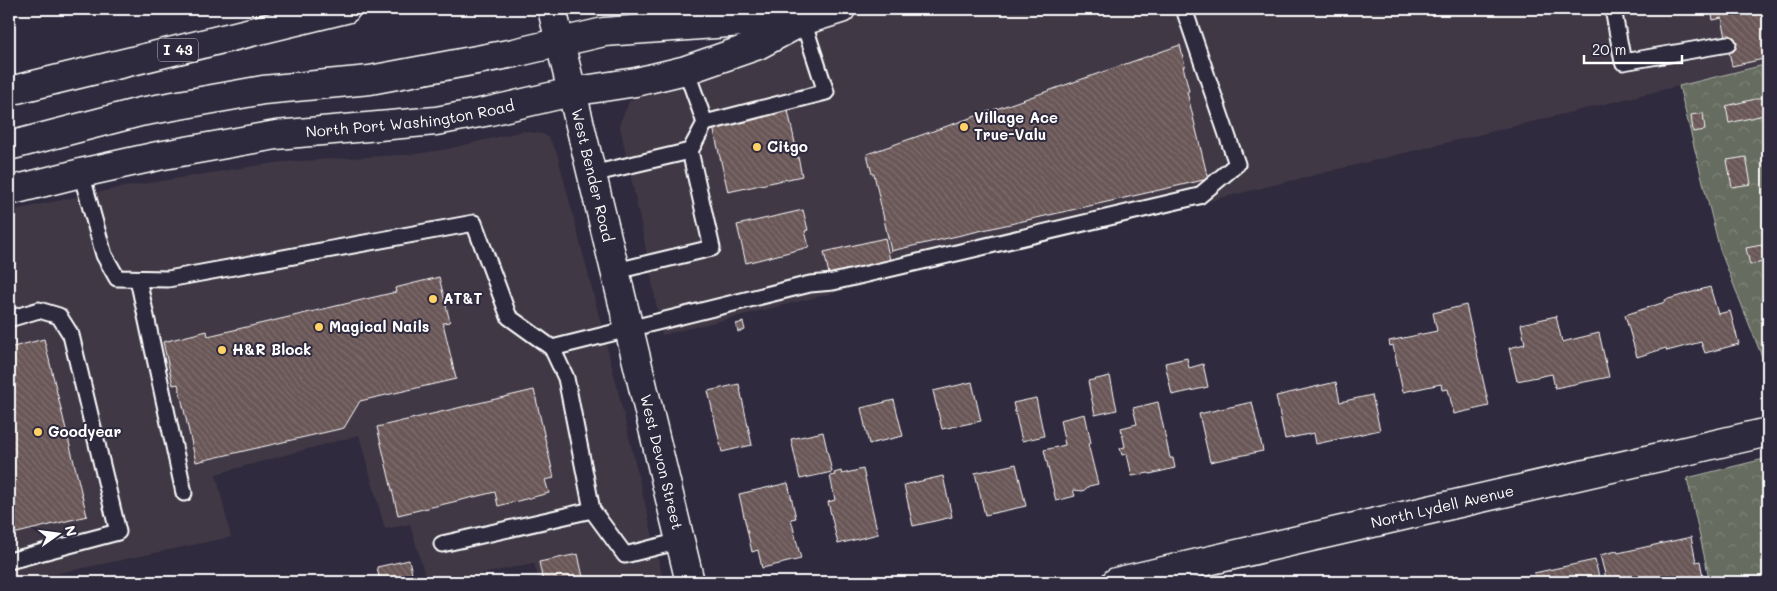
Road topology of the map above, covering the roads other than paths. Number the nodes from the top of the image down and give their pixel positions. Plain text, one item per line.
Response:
1 (346, 9) edge
2 (552, 9) edge
3 (841, 9) edge
4 (1184, 9) edge
5 (1613, 9) edge
6 (803, 21) junction
7 (560, 43) junction
8 (1728, 44) dead end
9 (686, 70) junction
10 (9, 91) edge
11 (572, 92) junction
12 (705, 123) junction
13 (9, 146) edge
14 (690, 151) junction
15 (81, 172) junction
16 (592, 174) junction
17 (9, 191) edge
18 (616, 271) junction
19 (138, 279) junction
20 (9, 319) edge
21 (631, 336) junction
22 (552, 348) junction
23 (1768, 432) edge
24 (184, 493) dead end
25 (592, 510) junction
26 (680, 541) junction
27 (442, 544) dead end
28 (9, 561) edge
29 (690, 582) edge
30 (1116, 582) edge

1 - 10 main road, I 43
2 - 7 main road, West Bender Road
3 - 6 main road, North Port Washington Road
4 - 21 lane
5 - 8 lane
6 - 7 main road, North Port Washington Road
6 - 9 main road, North Port Washington Road
6 - 12 lane
7 - 11 main road, West Bender Road
7 - 13 main road, North Port Washington Road
9 - 11 main road, North Port Washington Road
9 - 12 lane
11 - 15 main road, North Port Washington Road
11 - 16 main road, West Bender Road
12 - 14 lane
14 - 16 lane
14 - 18 lane
15 - 17 main road, North Port Washington Road
15 - 19 lane
16 - 18 main road, West Bender Road
18 - 21 main road, West Bender Road
19 - 22 lane
19 - 24 lane
20 - 28 lane
21 - 22 lane
21 - 26 main road, West Devon Street
22 - 25 lane
23 - 30 main road, North Lydell Avenue
25 - 26 lane
25 - 27 lane
26 - 29 main road, West Devon Street

